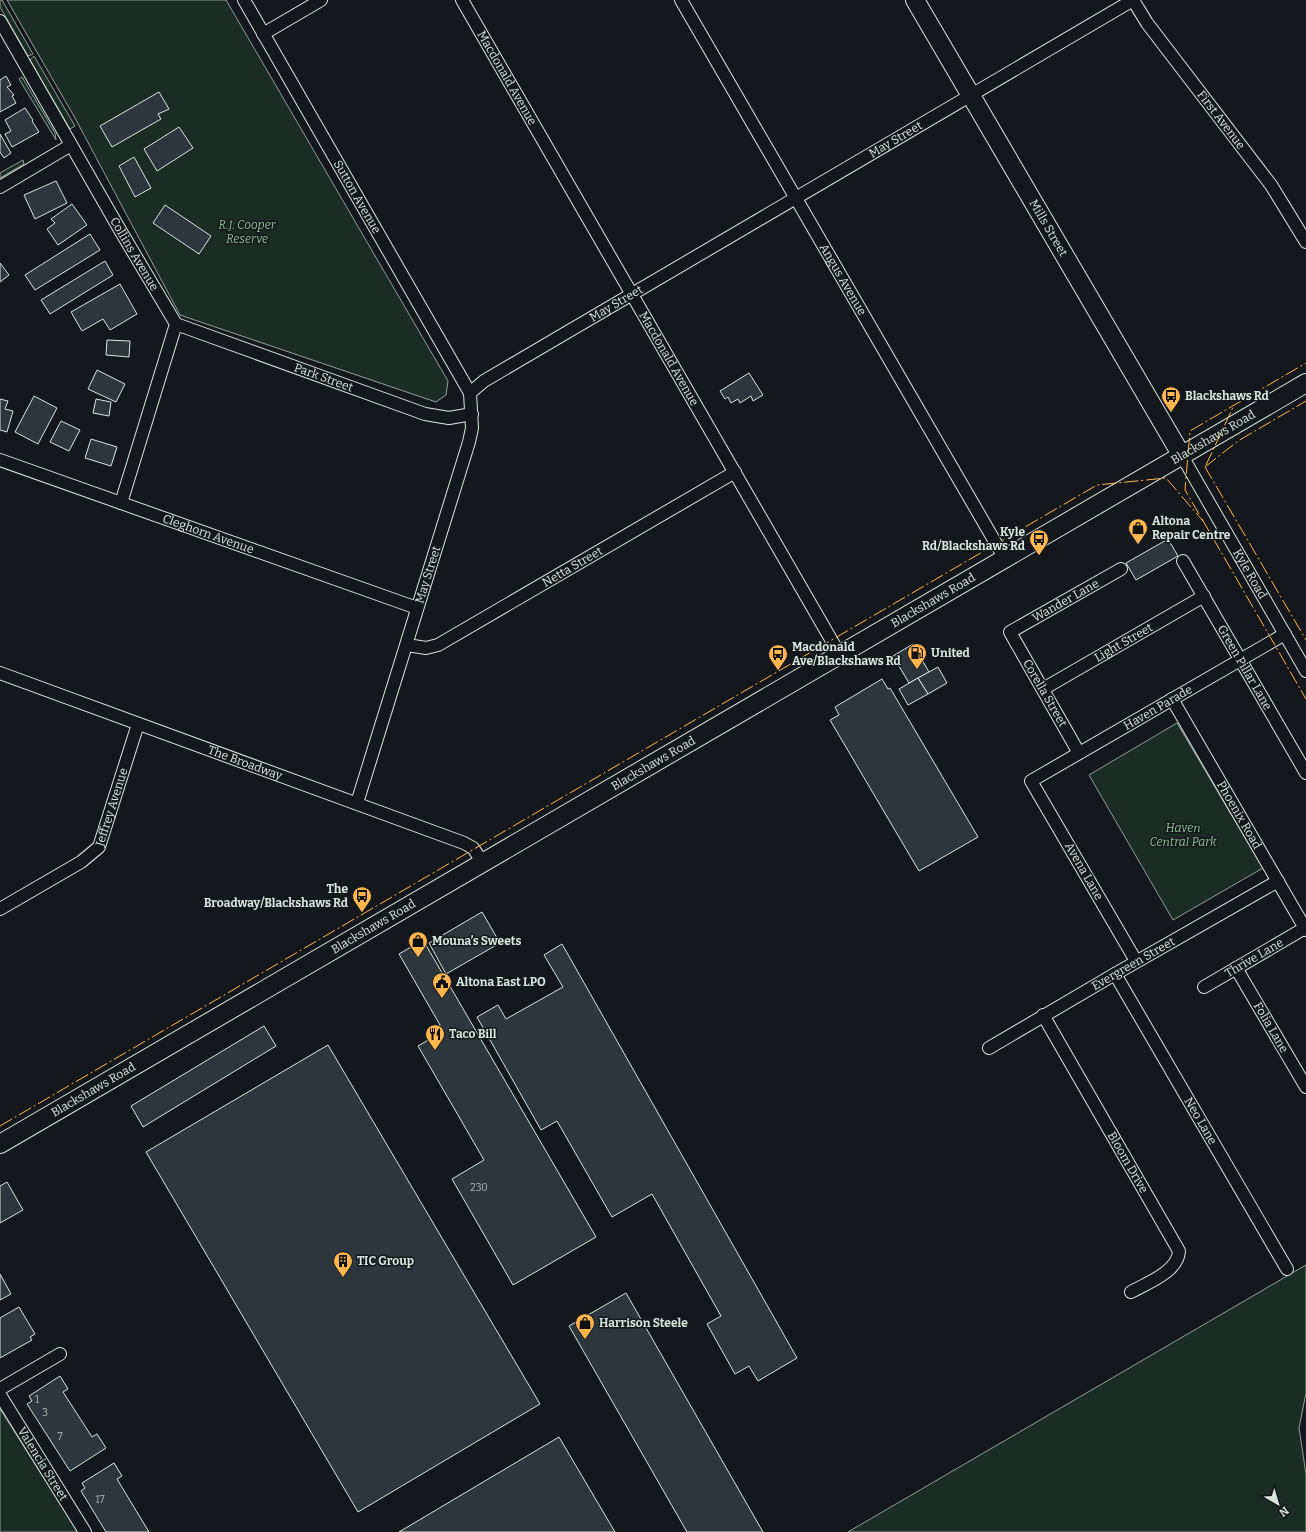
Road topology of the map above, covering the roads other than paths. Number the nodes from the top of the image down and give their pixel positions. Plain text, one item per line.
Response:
1 (244, 0) edge
2 (321, 0) edge
3 (462, 0) edge
4 (682, 0) edge
5 (915, 0) edge
6 (1133, 0) edge
7 (0, 21) edge
8 (263, 34) junction
9 (970, 96) junction
10 (72, 145) junction
11 (0, 187) edge
12 (795, 198) junction
13 (1306, 242) edge
14 (632, 293) junction
15 (176, 324) junction
16 (1306, 383) edge
17 (470, 393) junction
18 (472, 414) junction
19 (1182, 456) junction
20 (0, 460) edge
21 (735, 472) junction
22 (121, 503) junction
23 (1005, 559) junction
24 (1183, 561) dead end
25 (1121, 569) dead end
26 (1204, 596) junction
27 (417, 608) junction
28 (1010, 632) joint
29 (1285, 634) junction
30 (407, 645) junction
31 (840, 655) junction
32 (1241, 660) junction
33 (1306, 671) edge
34 (0, 674) edge
35 (1043, 689) junction
36 (1172, 699) junction
37 (138, 724) junction
38 (1079, 753) junction
39 (1306, 773) edge
40 (1031, 781) joint
41 (357, 803) junction
42 (483, 863) junction
43 (1278, 881) junction
44 (0, 909) edge
45 (1305, 929) edge
46 (1136, 961) junction
47 (1236, 968) junction
48 (1114, 974) junction
49 (1204, 987) dead end
50 (1044, 1015) junction
51 (989, 1048) dead end
52 (1306, 1087) edge
53 (0, 1144) edge
54 (1287, 1268) dead end
55 (1131, 1292) dead end
56 (60, 1354) dead end
57 (0, 1389) edge
58 (0, 1396) edge
59 (85, 1532) edge

1 - 8 street, Sutton Avenue
2 - 8 street
3 - 14 street, Macdonald Avenue
4 - 12 street, Angus Avenue
5 - 9 main road, Mills Street
6 - 9 street, May Street
6 - 13 street, First Avenue
7 - 10 street, Collins Avenue
8 - 17 street, Sutton Avenue
9 - 12 street, May Street
9 - 19 main road, Mills Street
10 - 11 street
10 - 15 street, Collins Avenue
12 - 14 street, May Street
12 - 23 street, Angus Avenue
14 - 17 street, May Street
14 - 21 street, Macdonald Avenue
15 - 18 street, Park Street
15 - 22 street
16 - 19 main road, Blackshaws Road
17 - 18 street, May Street
18 - 27 street, May Street
19 - 23 main road, Blackshaws Road
19 - 29 street, Kyle Road
20 - 22 street, Cleghorn Avenue
21 - 30 street, Netta Street
21 - 31 street, Macdonald Avenue
22 - 27 street, Cleghorn Avenue
23 - 31 main road, Blackshaws Road
24 - 26 street, Green Pillar Lane
25 - 28 street, Wander Lane
26 - 32 street, Green Pillar Lane
26 - 35 street, Light Street
27 - 30 street, May Street
28 - 35 street, Corella Street
29 - 32 street, Haven Parade
29 - 33 street, Kyle Road
30 - 41 street, May Street
31 - 42 main road, Blackshaws Road
32 - 36 street, Haven Parade
32 - 39 street, Green Pillar Lane
34 - 37 street, The Broadway
35 - 38 street, Corella Street
36 - 38 street, Haven Parade
36 - 43 street, Phoenix Road
37 - 41 street, The Broadway
37 - 44 street, Jeffrey Avenue
38 - 40 street, Haven Parade
40 - 46 street, Avena Lane
41 - 42 street, The Broadway
42 - 53 main road, Blackshaws Road
43 - 45 street, Phoenix Road
43 - 46 street, Evergreen Street
45 - 47 street, Thrive Lane
46 - 48 street, Evergreen Street
47 - 49 street, Thrive Lane
47 - 52 street, Folia Lane
48 - 50 street, Evergreen Street
48 - 54 street, Neo Lane
50 - 51 street, Evergreen Street
50 - 55 street, Bloom Drive
56 - 57 street
58 - 59 street, Valencia Street

